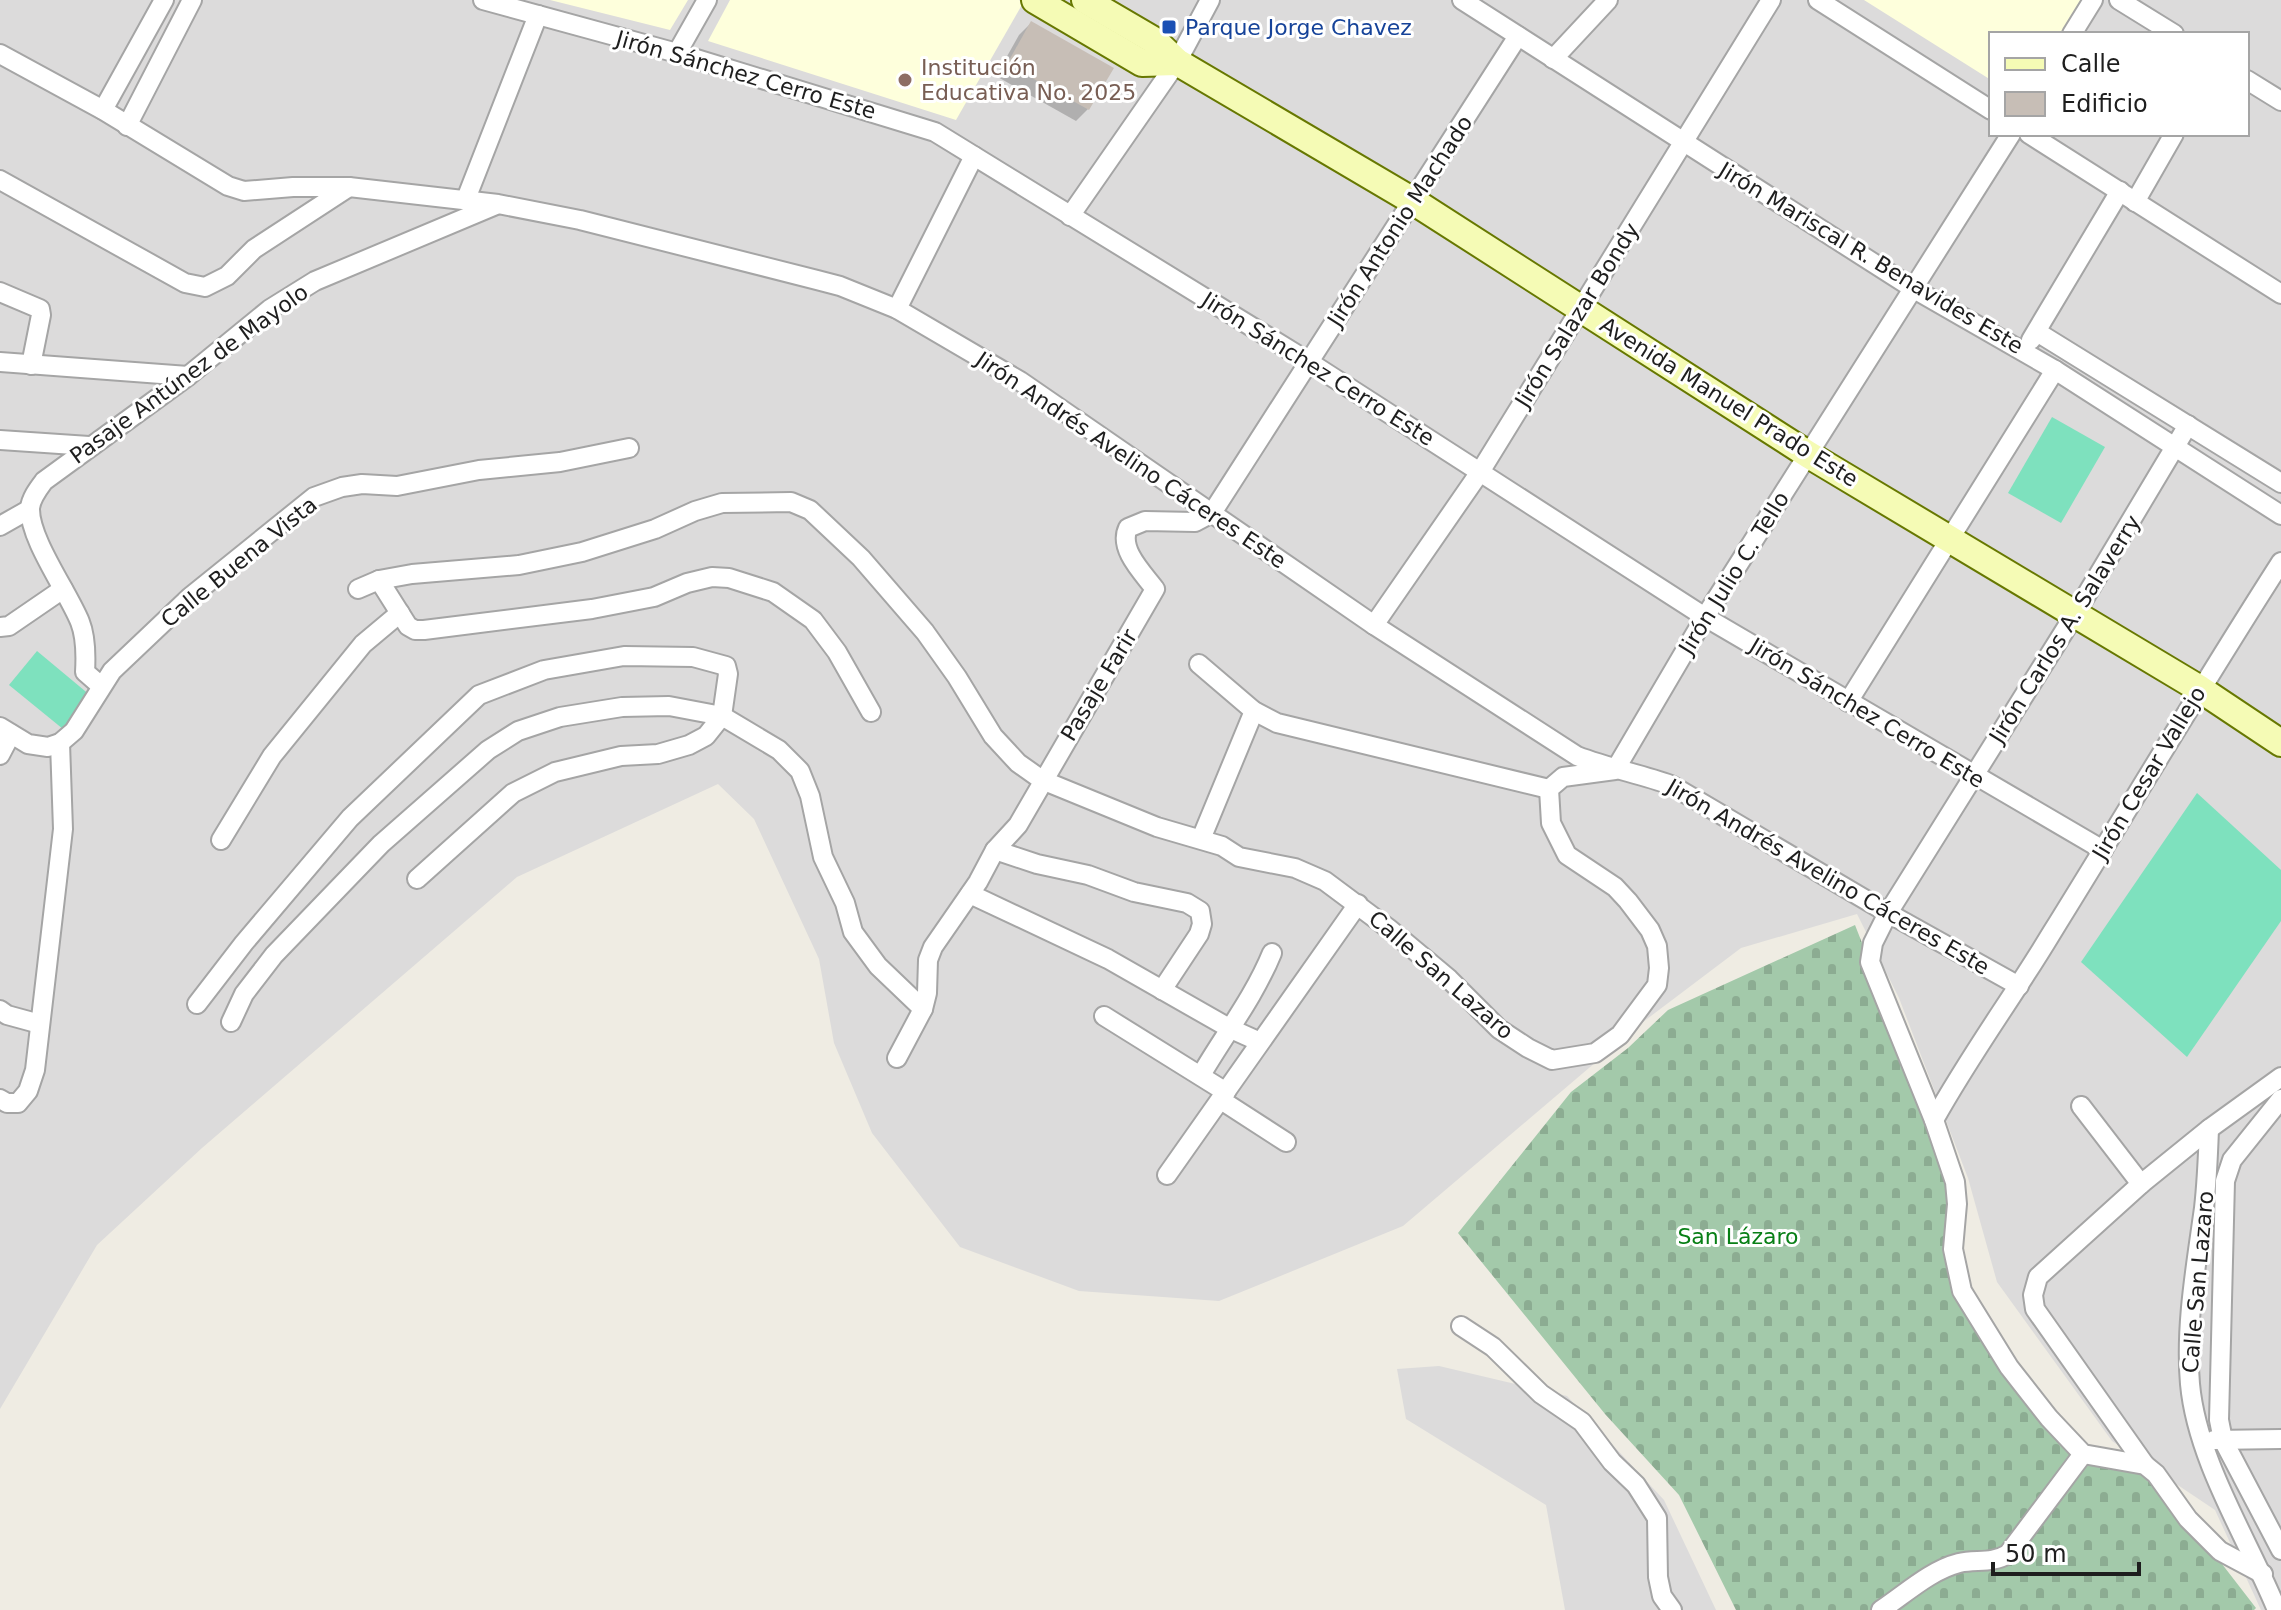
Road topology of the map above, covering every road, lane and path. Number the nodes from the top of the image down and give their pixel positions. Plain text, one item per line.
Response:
1 (164, 0) edge
2 (192, 0) edge
3 (483, 0) edge
4 (707, 0) edge
5 (1035, 0) edge
6 (1085, 0) edge
7 (1210, 0) edge
8 (1462, 0) edge
9 (1608, 0) edge
10 (1771, 0) edge
11 (1818, 0) edge
12 (2093, 0) edge
13 (2119, 0) edge
14 (538, 15) junction
15 (2073, 32) edge
16 (2171, 32) edge
17 (1518, 36) junction
18 (677, 53) junction
19 (0, 54) edge
20 (1553, 59) junction
21 (1177, 62) junction
22 (2249, 81) edge
23 (2281, 101) edge
24 (1989, 109) edge
25 (103, 110) junction
26 (127, 126) junction
27 (2010, 136) edge
28 (2032, 136) edge
29 (2172, 136) edge
30 (1683, 143) junction
31 (974, 156) junction
32 (0, 180) edge
33 (349, 187) junction
34 (2127, 196) junction
35 (466, 199) junction
36 (1413, 201) junction
37 (498, 204) junction
38 (1070, 216) junction
39 (1914, 289) junction
40 (0, 292) edge
41 (2281, 294) edge
42 (897, 309) junction
43 (1581, 309) junction
44 (2037, 332) junction
45 (2024, 351) junction
46 (0, 362) edge
47 (1309, 362) junction
48 (31, 365) junction
49 (2055, 370) junction
50 (188, 376) junction
51 (2188, 425) junction
52 (0, 440) edge
53 (89, 446) junction
54 (629, 448) dead end
55 (2174, 449) junction
56 (1809, 455) junction
57 (1480, 472) junction
58 (2281, 483) edge
59 (30, 509) junction
60 (1212, 513) junction
61 (2281, 515) edge
62 (0, 526) edge
63 (1950, 539) junction
64 (2281, 562) edge
65 (379, 580) junction
66 (63, 589) junction
67 (358, 589) dead end
68 (400, 613) junction
69 (2075, 614) junction
70 (1705, 617) junction
71 (1374, 625) junction
72 (0, 627) edge
73 (1199, 664) dead end
74 (101, 686) junction
75 (2200, 689) junction
76 (1848, 702) junction
77 (1254, 711) junction
78 (871, 712) dead end
79 (722, 716) junction
80 (6, 730) edge
81 (60, 743) junction
82 (2281, 743) edge
83 (0, 755) edge
84 (1615, 770) junction
85 (1974, 776) junction
86 (1042, 780) junction
87 (1549, 789) junction
88 (1201, 839) junction
89 (221, 840) dead end
90 (995, 850) junction
91 (2103, 850) junction
92 (417, 879) dead end
93 (970, 894) junction
94 (1358, 904) junction
95 (1888, 913) junction
96 (1272, 953) dead end
97 (2019, 986) junction
98 (1162, 990) junction
99 (197, 1004) dead end
100 (923, 1009) junction
101 (0, 1010) edge
102 (1104, 1016) dead end
103 (231, 1022) dead end
104 (40, 1024) junction
105 (1229, 1028) junction
106 (1260, 1042) junction
107 (897, 1058) dead end
108 (1201, 1075) junction
109 (2281, 1077) edge
110 (1224, 1096) junction
111 (0, 1099) edge
112 (2281, 1099) edge
113 (2081, 1106) dead end
114 (1934, 1120) junction
115 (2209, 1129) junction
116 (1286, 1142) dead end
117 (1167, 1175) dead end
118 (2141, 1184) junction
119 (1461, 1326) dead end
120 (2281, 1439) edge
121 (2203, 1440) junction
122 (2223, 1440) junction
123 (2083, 1454) junction
124 (2145, 1465) junction
125 (2281, 1550) edge
126 (2263, 1574) junction
127 (1672, 1610) edge
128 (1881, 1610) edge
129 (2277, 1610) edge

1 - 25 street
2 - 26 street
3 - 14 street, Jirón Sánchez Cerro Este
4 - 18 street
5 - 21 street, Avenida Manuel Prado Este
6 - 21 street, Avenida Manuel Prado Este
7 - 21 street
8 - 17 street, Jirón Mariscal R. Benavides Este
9 - 20 street
10 - 30 street, Jirón Salazar Bondy
11 - 24 street
12 - 15 street
13 - 16 street
14 - 18 street, Jirón Sánchez Cerro Este
14 - 35 street
17 - 20 street, Jirón Mariscal R. Benavides Este
17 - 36 street, Jirón Antonio Machado
18 - 31 street, Jirón Sánchez Cerro Este
19 - 25 street, Jirón Andrés Avelino Cáceres Este
20 - 30 street, Jirón Mariscal R. Benavides Este
21 - 36 street, Avenida Manuel Prado Este
21 - 38 street
22 - 23 street
25 - 26 street, Jirón Andrés Avelino Cáceres Este
26 - 33 street, Jirón Andrés Avelino Cáceres Este
27 - 39 street, Jirón Julio C. Tello
28 - 34 street
29 - 34 street
30 - 39 street, Jirón Mariscal R. Benavides Este
30 - 43 street, Jirón Salazar Bondy
31 - 38 street, Jirón Sánchez Cerro Este
31 - 42 street
32 - 33 street
33 - 35 street, Jirón Andrés Avelino Cáceres Este
34 - 41 street
34 - 44 street
35 - 37 street, Jirón Andrés Avelino Cáceres Este
36 - 43 street, Avenida Manuel Prado Este
36 - 47 street, Jirón Antonio Machado
37 - 42 street, Jirón Andrés Avelino Cáceres Este
37 - 50 street, Pasaje Antúnez de Mayolo
38 - 47 street, Jirón Sánchez Cerro Este
39 - 45 street, Jirón Mariscal R. Benavides Este
39 - 56 street, Jirón Julio C. Tello
40 - 48 street
42 - 60 street, Jirón Andrés Avelino Cáceres Este
43 - 56 street, Avenida Manuel Prado Este
43 - 57 street, Jirón Salazar Bondy
44 - 45 street
44 - 51 street
45 - 49 street, Jirón Mariscal R. Benavides Este
46 - 48 street
47 - 57 street, Jirón Sánchez Cerro Este
47 - 60 street, Jirón Antonio Machado
48 - 50 street
49 - 55 street, Jirón Mariscal R. Benavides Este
49 - 63 street
50 - 53 street, Pasaje Antúnez de Mayolo
51 - 55 street, Jirón Carlos A. Salaverry
51 - 58 street
52 - 53 street
53 - 59 street, Pasaje Antúnez de Mayolo
54 - 74 street, Calle Buena Vista
55 - 61 street, Jirón Mariscal R. Benavides Este
55 - 69 street, Jirón Carlos A. Salaverry
56 - 63 street, Avenida Manuel Prado Este
56 - 70 street, Jirón Julio C. Tello
57 - 70 street, Jirón Sánchez Cerro Este
57 - 71 street, Jirón Salazar Bondy
59 - 62 street
59 - 66 street
60 - 71 street, Jirón Andrés Avelino Cáceres Este
60 - 86 street, Pasaje Farir
63 - 69 street, Avenida Manuel Prado Este
63 - 76 street
64 - 75 street, Jirón Cesar Vallejo
65 - 67 street, Calle San Lazaro
65 - 68 street
65 - 86 street, Calle San Lazaro
66 - 72 street
66 - 74 street
68 - 78 street
68 - 89 street
69 - 75 street, Avenida Manuel Prado Este
69 - 85 street, Jirón Carlos A. Salaverry
70 - 76 street, Jirón Sánchez Cerro Este
70 - 84 street, Jirón Julio C. Tello
71 - 84 street, Jirón Andrés Avelino Cáceres Este
73 - 77 street
74 - 81 street, Calle Buena Vista
75 - 82 street, Avenida Manuel Prado Este
75 - 91 street, Jirón Cesar Vallejo
76 - 85 street, Jirón Sánchez Cerro Este
77 - 87 street
77 - 88 street
79 - 92 street
79 - 99 street
79 - 100 street
79 - 103 street
80 - 81 street
80 - 83 street
81 - 104 street
84 - 87 street
84 - 95 street, Jirón Andrés Avelino Cáceres Este
85 - 91 street, Jirón Sánchez Cerro Este
85 - 95 street, Jirón Carlos A. Salaverry
86 - 88 street, Calle San Lazaro
86 - 90 street, Pasaje Farir
87 - 94 street, Calle San Lazaro
88 - 94 street, Calle San Lazaro
90 - 93 street, Pasaje Farir
90 - 98 street
91 - 97 street, Jirón Cesar Vallejo
93 - 98 street
93 - 100 street, Pasaje Farir
94 - 106 street
95 - 97 street, Jirón Andrés Avelino Cáceres Este
95 - 114 street, Jirón Carlos A. Salaverry
96 - 105 street
97 - 114 street, Jirón Cesar Vallejo
98 - 105 street
100 - 107 street
101 - 104 street
102 - 108 street
104 - 111 street
105 - 106 street
105 - 108 street
106 - 110 street
108 - 110 street
109 - 115 street
110 - 116 street
110 - 117 street
112 - 122 street
113 - 118 street
114 - 123 street, Jirón Carlos A. Salaverry
115 - 118 street
115 - 121 street, Calle San Lazaro
118 - 124 street
119 - 127 street
120 - 122 street
121 - 122 street
121 - 126 street, Calle San Lazaro
122 - 125 street
123 - 124 street
123 - 128 street
124 - 126 street
126 - 129 street, Calle San Lazaro

